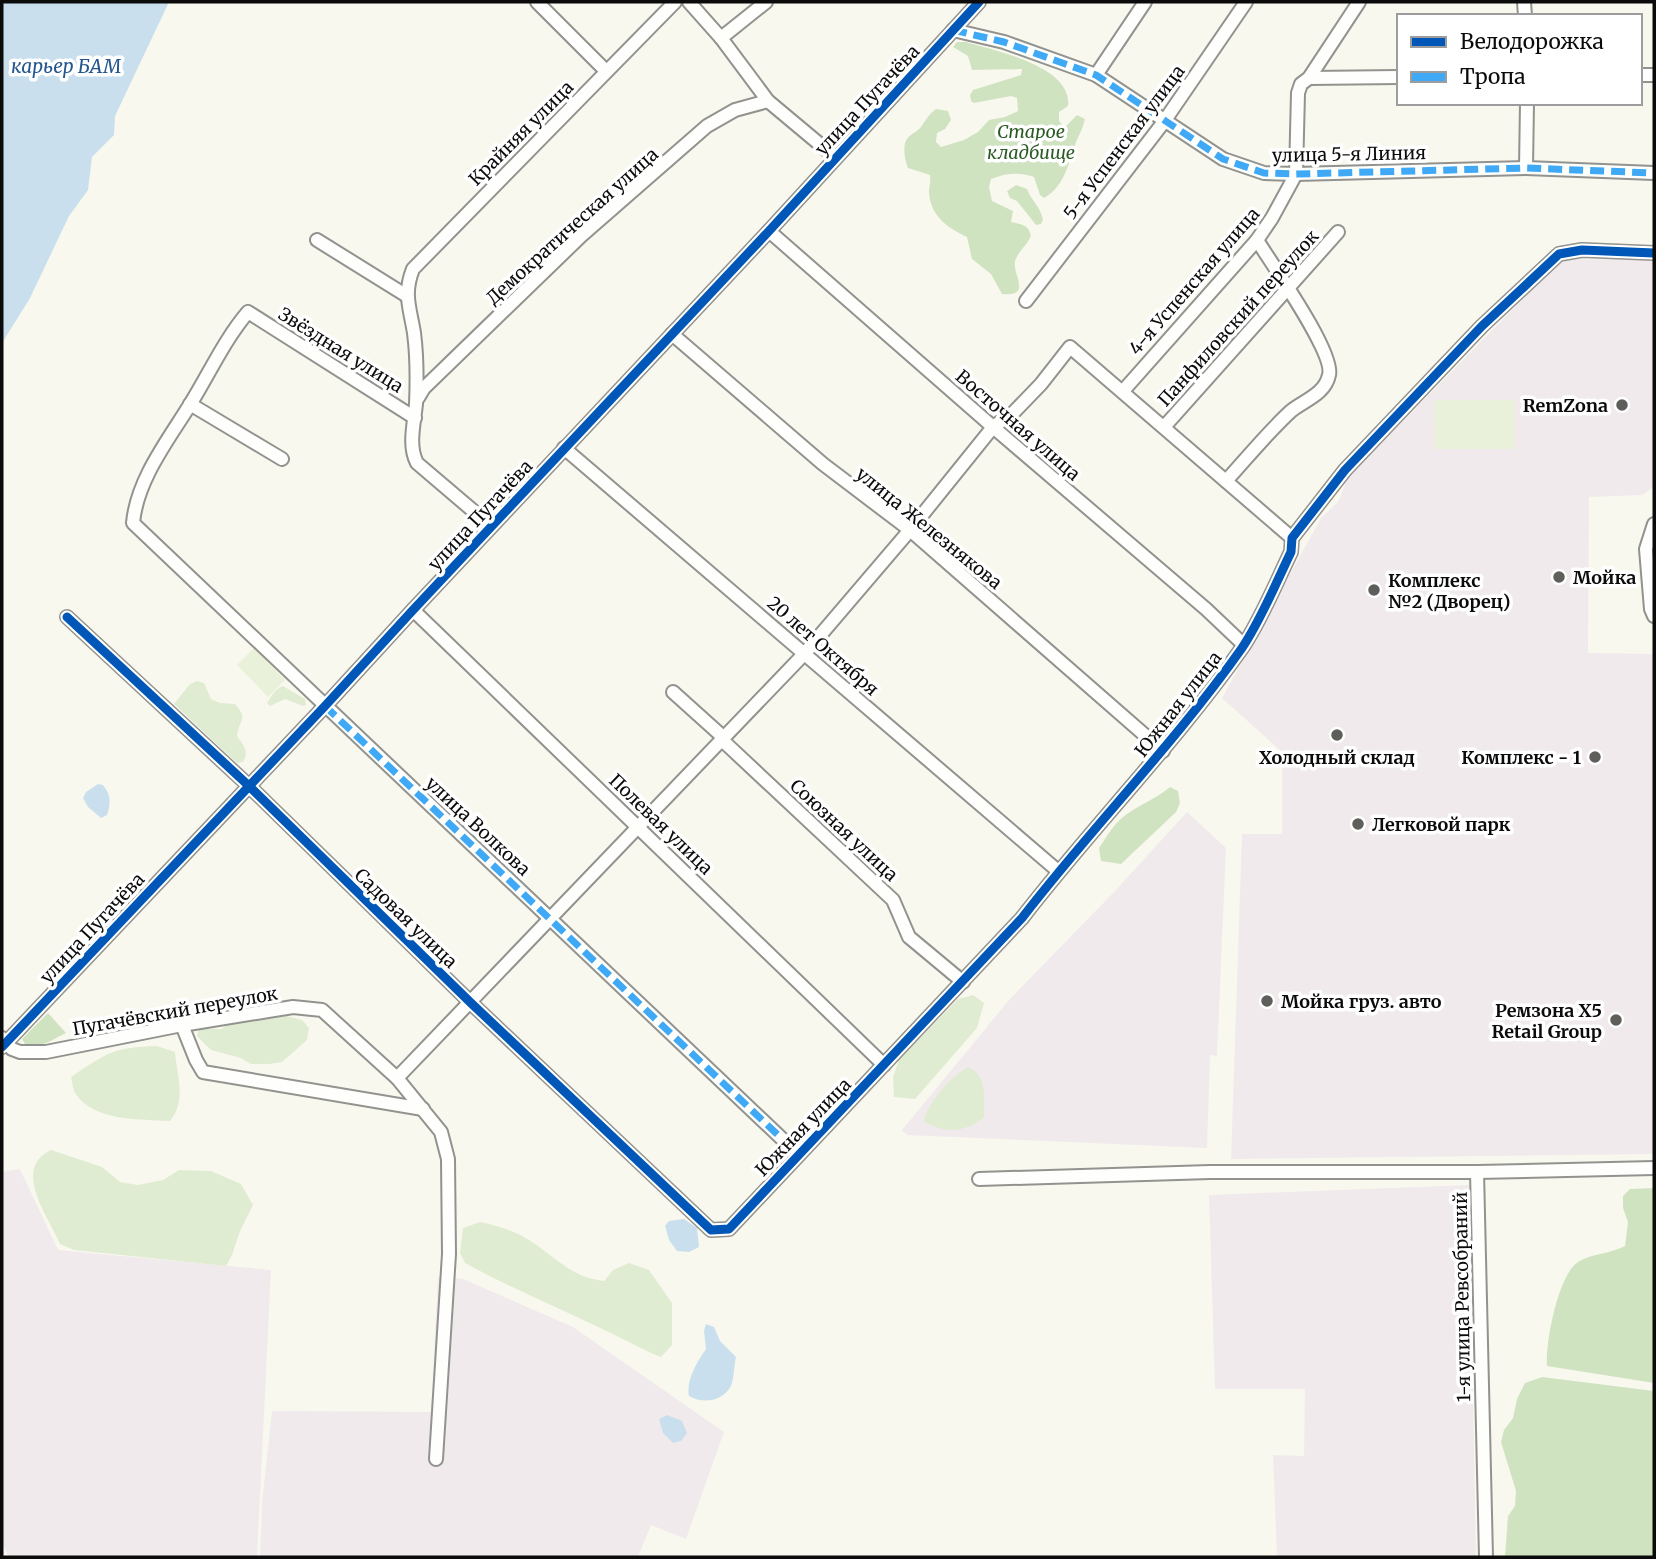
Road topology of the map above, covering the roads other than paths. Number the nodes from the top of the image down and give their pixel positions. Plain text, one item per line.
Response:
1 (537, 2) edge
2 (675, 2) edge
3 (689, 2) edge
4 (766, 2) edge
5 (979, 2) edge
6 (1145, 2) edge
7 (1246, 2) edge
8 (1359, 2) edge
9 (953, 30) junction
10 (721, 38) junction
11 (606, 71) junction
12 (1096, 75) junction
13 (1397, 77) edge
14 (1308, 78) junction
15 (768, 101) junction
16 (1527, 105) edge
17 (1165, 121) junction
18 (835, 157) junction
19 (1526, 168) junction
20 (1654, 173) edge
21 (1296, 174) junction
22 (769, 231) junction
23 (1338, 232) dead end
24 (317, 240) dead end
25 (1257, 240) junction
26 (1654, 253) edge
27 (1287, 289) junction
28 (407, 296) junction
29 (1026, 301) dead end
30 (672, 334) junction
31 (1123, 391) junction
32 (416, 401) junction
33 (190, 404) junction
34 (415, 418) junction
35 (993, 427) junction
36 (1164, 427) junction
37 (564, 448) junction
38 (282, 459) dead end
39 (1226, 481) junction
40 (1654, 524) edge
41 (491, 526) junction
42 (910, 530) junction
43 (1292, 538) junction
44 (413, 610) junction
45 (1654, 616) edge
46 (67, 617) dead end
47 (1244, 645) junction
48 (805, 653) junction
49 (673, 692) dead end
50 (325, 706) junction
51 (722, 738) junction
52 (1163, 751) junction
53 (249, 786) junction
54 (637, 826) junction
55 (1058, 872) junction
56 (549, 917) junction
57 (963, 982) junction
58 (471, 1003) junction
59 (182, 1025) junction
60 (3, 1042) edge
61 (884, 1065) junction
62 (397, 1078) junction
63 (423, 1109) junction
64 (798, 1154) junction
65 (1654, 1168) edge
66 (1477, 1172) junction
67 (979, 1179) dead end
68 (729, 1229) joint
69 (436, 1459) dead end
70 (1486, 1557) edge

1 - 11 street
2 - 11 street, Крайняя улица
3 - 10 street
4 - 10 street
5 - 9 street, улица Пугачёва
6 - 12 street
7 - 17 street, 5-я Успенская улица
8 - 14 street, 4-я Успенская улица
9 - 12 street, улица 5-я Линия
9 - 18 street, улица Пугачёва
10 - 15 street
11 - 28 street, Крайняя улица
12 - 17 street, улица 5-я Линия
13 - 14 street
14 - 21 street, 4-я Успенская улица
15 - 18 street
15 - 32 street, Демократическая улица
16 - 19 street
17 - 21 street, улица 5-я Линия
17 - 29 street, 5-я Успенская улица
18 - 22 street, улица Пугачёва
19 - 20 street, улица 5-я Линия
19 - 21 street, улица 5-я Линия
21 - 25 street, 4-я Успенская улица
22 - 30 street, улица Пугачёва
22 - 35 street, Восточная улица
23 - 27 street, Панфиловский переулок
24 - 28 street
25 - 27 street
25 - 31 street, 4-я Успенская улица
26 - 43 street, Южная улица
27 - 36 street, Панфиловский переулок
27 - 39 street
28 - 32 street
30 - 37 street, улица Пугачёва
30 - 42 street, улица Железнякова
31 - 35 street
31 - 36 street
32 - 34 street
33 - 34 street, Звёздная улица
33 - 38 street
33 - 50 street, улица Волкова
34 - 41 street
35 - 42 street
35 - 47 street, Восточная улица
36 - 39 street
37 - 41 street, улица Пугачёва
37 - 48 street, 20 лет Октября
39 - 43 street
40 - 45 street
41 - 44 street, улица Пугачёва
42 - 48 street
42 - 52 street, улица Железнякова
43 - 47 street, Южная улица
44 - 50 street, улица Пугачёва
44 - 54 street, Полевая улица
46 - 53 street, Садовая улица
47 - 52 street, Южная улица
48 - 51 street
48 - 55 street, 20 лет Октября
49 - 51 street, Союзная улица
50 - 53 street, улица Пугачёва
50 - 56 street, улица Волкова
51 - 54 street
51 - 57 street, Союзная улица
52 - 55 street, Южная улица
53 - 58 street, Садовая улица
53 - 60 street, улица Пугачёва
54 - 56 street
54 - 61 street, Полевая улица
55 - 57 street, Южная улица
56 - 58 street
56 - 64 street, улица Волкова
57 - 61 street, Южная улица
58 - 62 street
58 - 68 street, Садовая улица
59 - 60 street, Пугачёвский переулок
59 - 62 street, Пугачёвский переулок
59 - 63 street
61 - 64 street, Южная улица
62 - 63 street, Пугачёвский переулок
63 - 69 street, Пугачёвский переулок
64 - 68 street, Южная улица
65 - 66 street, 1-я улица Ревсобраний
66 - 67 street
66 - 70 street, 1-я улица Ревсобраний

